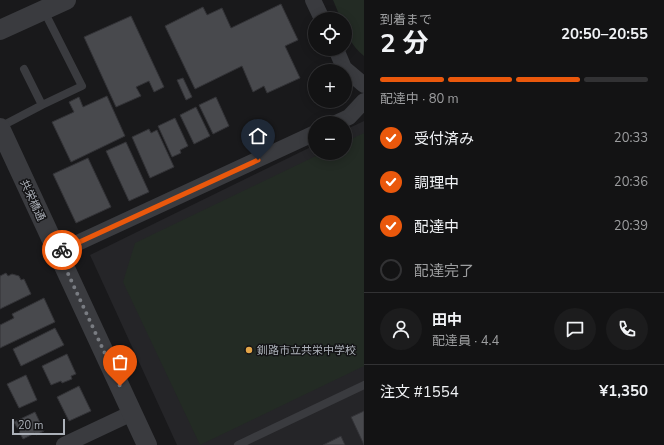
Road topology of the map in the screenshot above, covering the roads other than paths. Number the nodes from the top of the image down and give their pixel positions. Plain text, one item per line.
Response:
1 (66, 0) edge
2 (313, 0) edge
3 (44, 10) junction
4 (319, 12) edge
5 (0, 30) edge
6 (339, 56) edge
7 (24, 69) dead end
8 (364, 85) edge
9 (364, 101) edge
10 (42, 106) junction
11 (351, 116) edge
12 (0, 128) edge
13 (308, 136) edge
14 (58, 252) junction
15 (364, 385) edge
16 (132, 413) junction
17 (64, 445) edge
18 (147, 445) edge
19 (238, 445) edge

1 - 3 street
2 - 4 street
3 - 5 street
3 - 10 lane
6 - 8 street
7 - 10 lane
9 - 11 street
10 - 12 lane
12 - 14 street, 共栄橋通
13 - 14 street
14 - 16 street, 共栄橋通
15 - 19 lane
16 - 17 street
16 - 18 street, 共栄橋通

